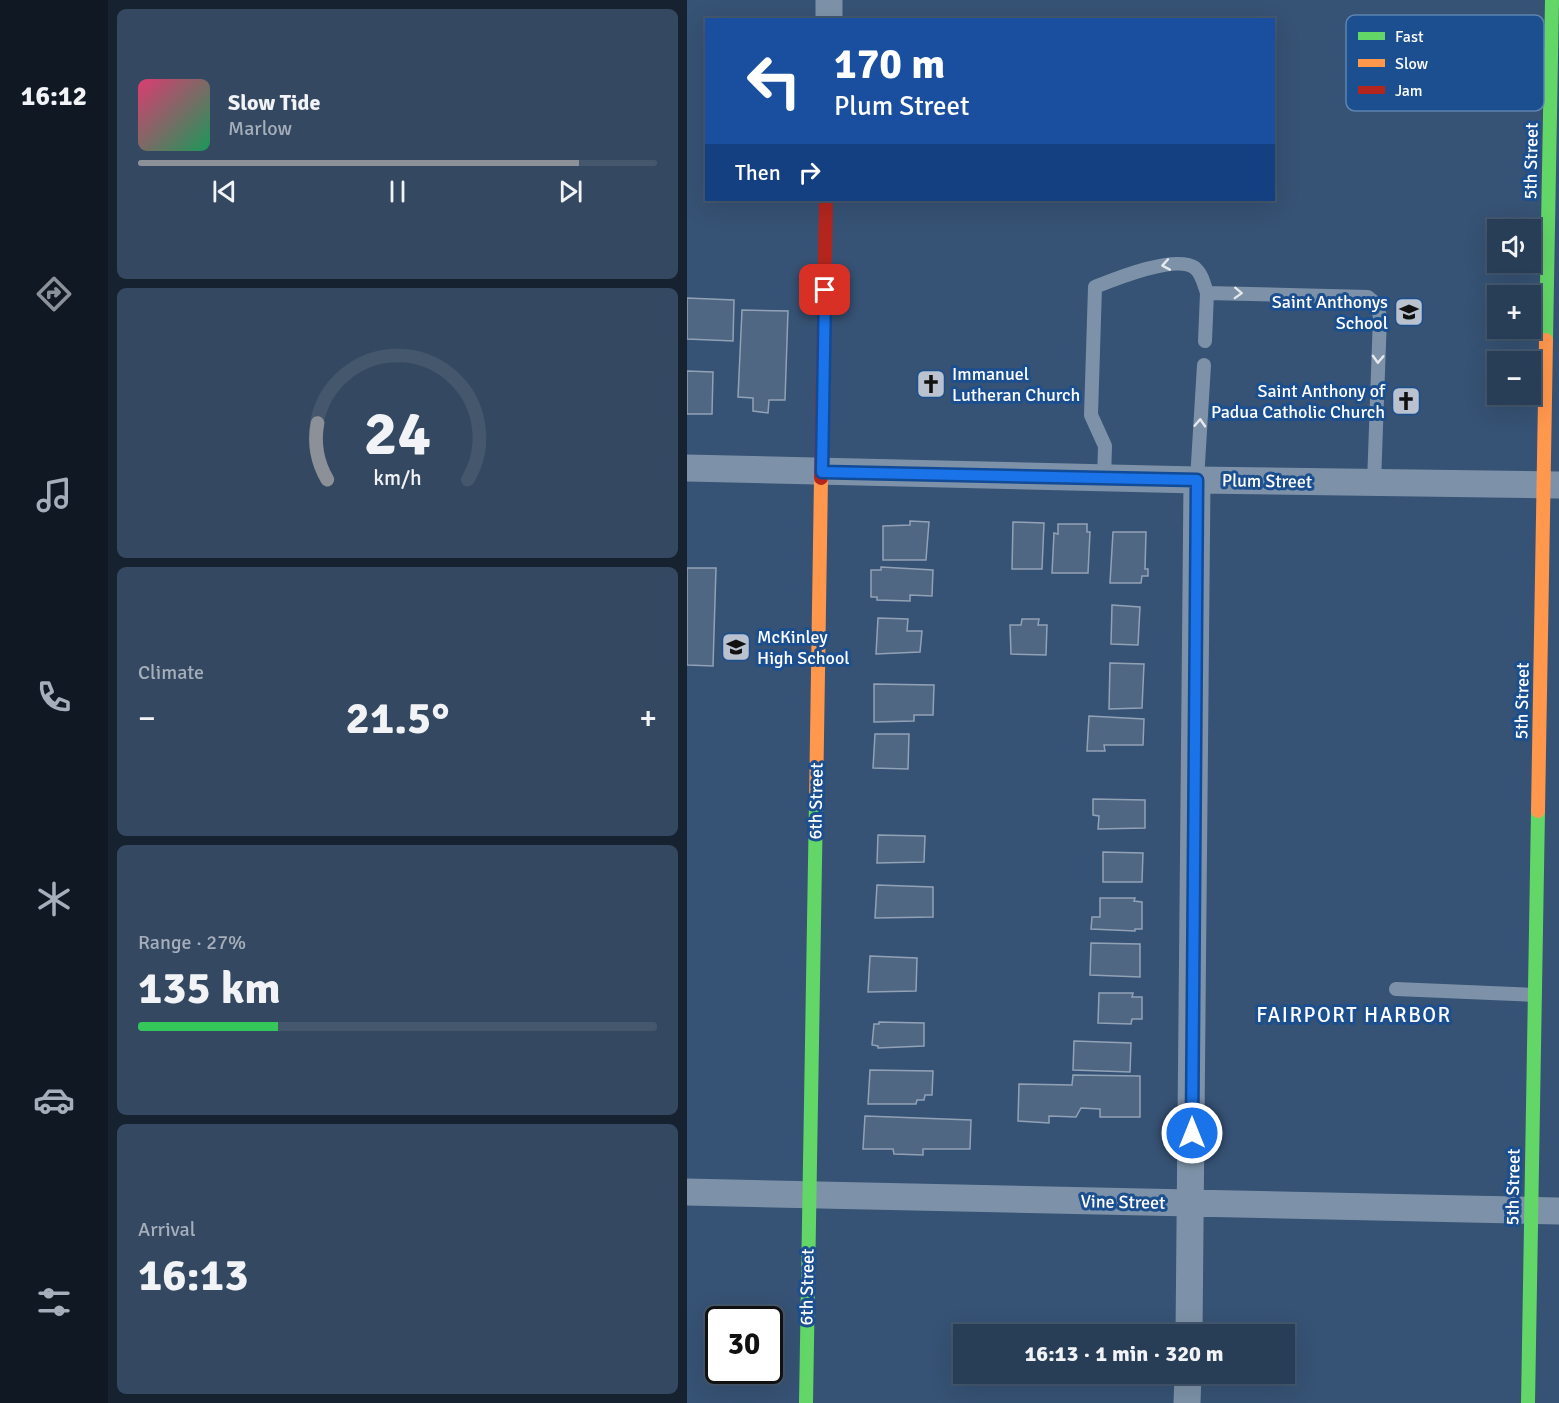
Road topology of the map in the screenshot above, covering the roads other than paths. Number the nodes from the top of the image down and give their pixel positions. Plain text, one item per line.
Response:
1 (829, 0) edge
2 (1551, 0) edge
3 (829, 18) edge
4 (826, 201) edge
5 (1207, 293) junction
6 (1205, 341) dead end
7 (1204, 365) dead end
8 (687, 468) edge
9 (822, 472) junction
10 (1104, 478) junction
11 (1197, 480) junction
12 (1374, 483) junction
13 (1551, 485) edge
14 (1396, 989) dead end
15 (1535, 995) junction
16 (687, 1192) edge
17 (808, 1195) junction
18 (1191, 1203) junction
19 (1531, 1211) junction
20 (1559, 1211) edge
21 (1189, 1324) edge
22 (1188, 1384) edge
23 (806, 1403) edge
24 (1187, 1403) edge
25 (1528, 1403) edge

1 - 3 street
2 - 13 street, 5th Street
4 - 9 street, 6th Street
5 - 6 lane
5 -> 10 lane
5 -> 12 lane
11 -> 7 lane
8 - 9 street, Plum Street
9 - 10 street, Plum Street
9 - 17 street, 6th Street
10 - 11 street, Plum Street
11 - 12 street, Plum Street
11 - 18 street
12 - 13 street, Plum Street
13 - 15 street, 5th Street
14 - 15 lane
15 - 19 street, 5th Street
16 - 17 street, Vine Street
17 - 18 street, Vine Street
17 - 23 street, 6th Street
18 - 19 street, Vine Street
18 - 21 street
19 - 20 street, Vine Street
19 - 25 street, 5th Street
22 - 24 street

